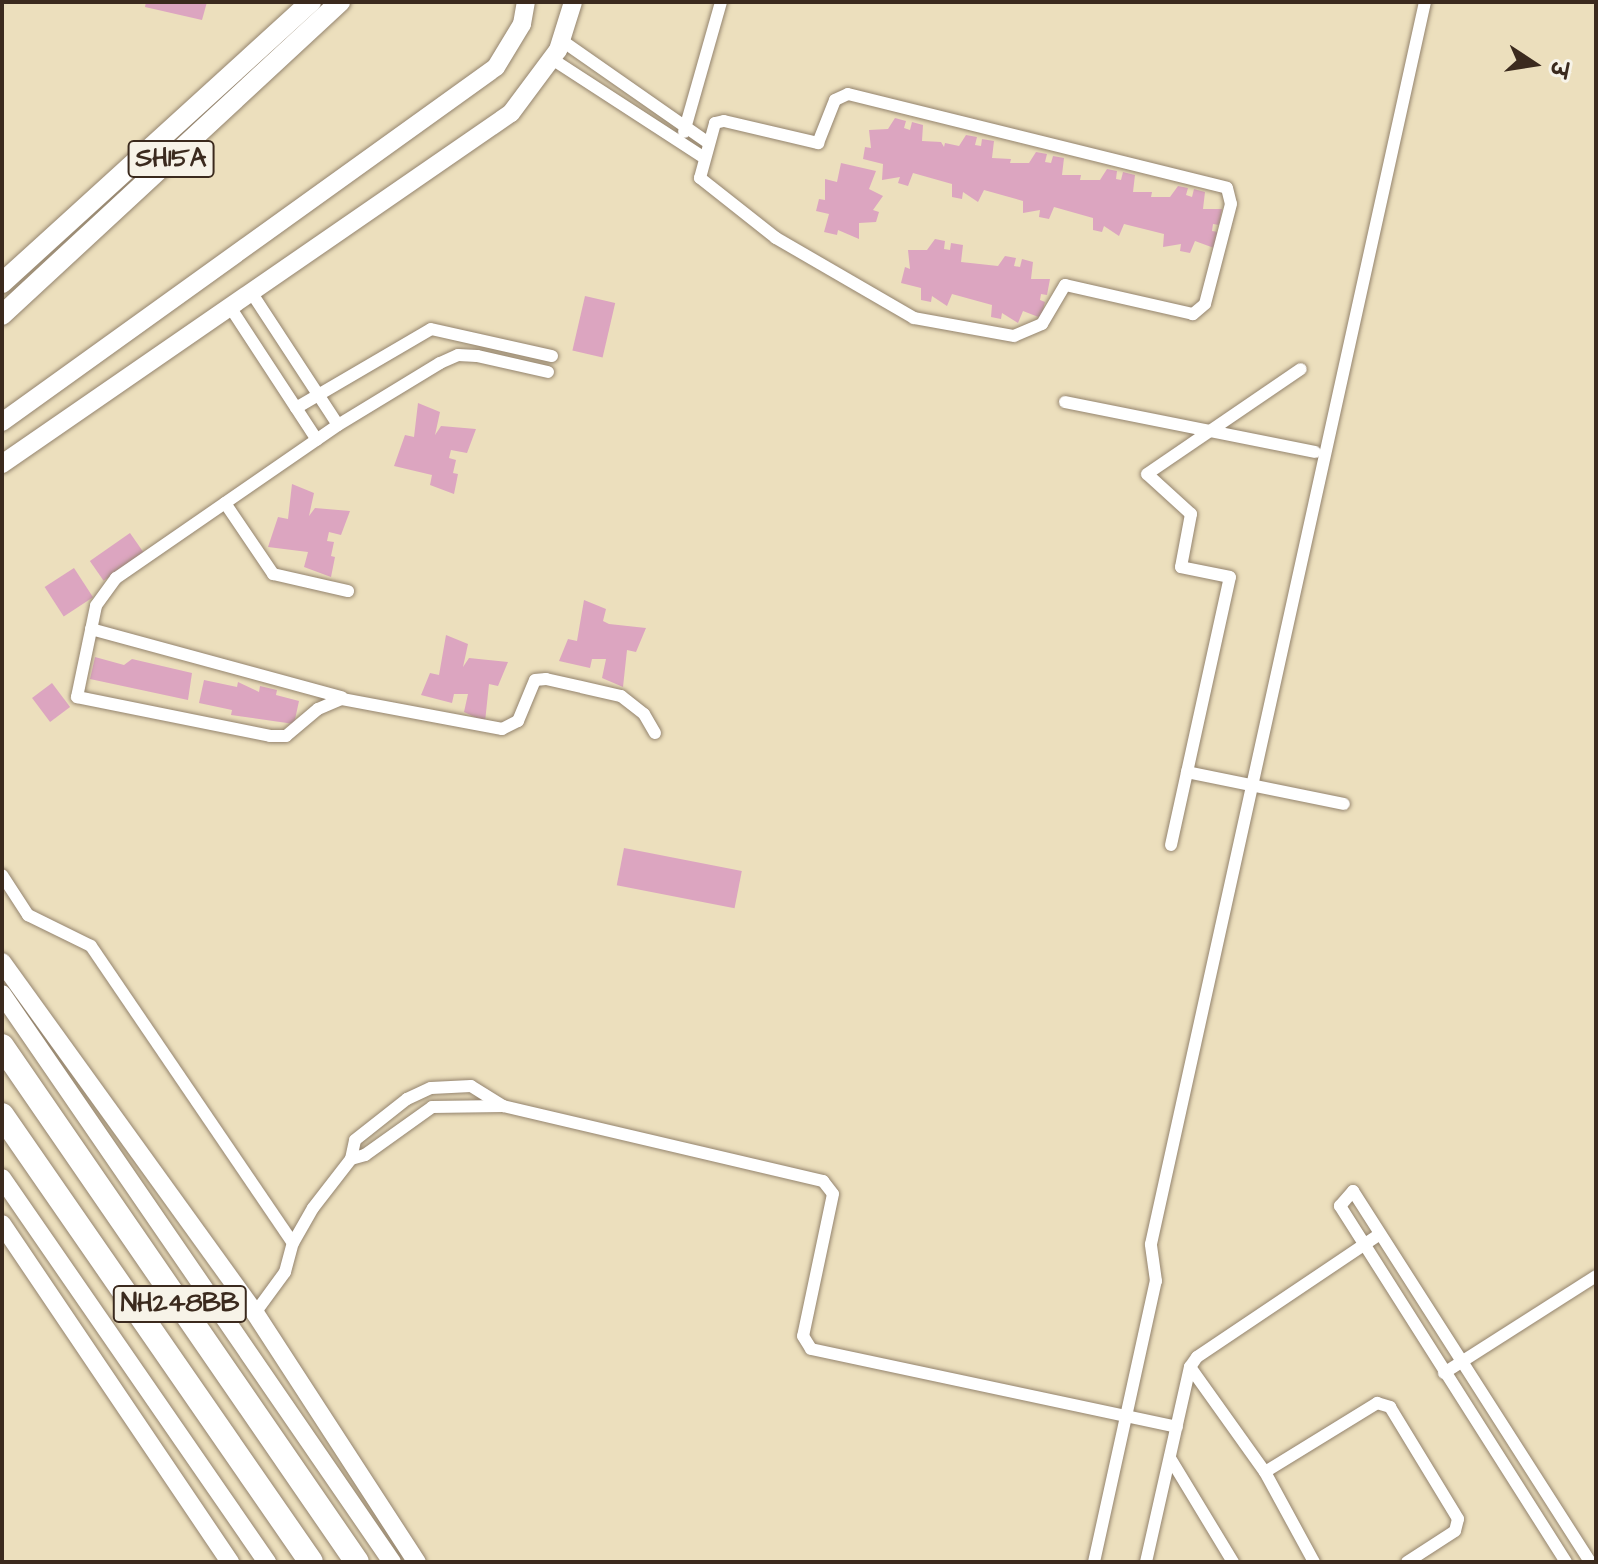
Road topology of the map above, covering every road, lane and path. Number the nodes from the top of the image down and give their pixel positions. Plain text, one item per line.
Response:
1 (311, 2) edge
2 (340, 2) edge
3 (526, 2) edge
4 (573, 2) edge
5 (721, 2) edge
6 (1425, 2) edge
7 (561, 40) junction
8 (552, 59) junction
9 (686, 128) junction
10 (679, 142) junction
11 (707, 142) junction
12 (703, 157) junction
13 (2, 283) edge
14 (253, 295) junction
15 (232, 310) junction
16 (2, 315) edge
17 (552, 356) dead end
18 (1301, 369) dead end
19 (548, 372) dead end
20 (318, 395) junction
21 (1065, 402) dead end
22 (296, 408) junction
23 (2, 422) edge
24 (338, 425) junction
25 (1210, 431) junction
26 (317, 440) junction
27 (1315, 452) dead end
28 (2, 464) edge
29 (225, 503) junction
30 (348, 591) dead end
31 (91, 629) junction
32 (348, 699) junction
33 (655, 733) dead end
34 (1187, 772) junction
35 (1251, 785) junction
36 (1344, 804) dead end
37 (1171, 845) dead end
38 (2, 875) edge
39 (2, 962) edge
40 (2, 994) edge
41 (2, 1046) edge
42 (503, 1106) junction
43 (2, 1115) edge
44 (351, 1159) junction
45 (2, 1178) edge
46 (2, 1224) edge
47 (1380, 1234) junction
48 (293, 1243) junction
49 (1364, 1245) junction
50 (1596, 1276) edge
51 (255, 1313) junction
52 (1462, 1363) junction
53 (1190, 1367) junction
54 (1444, 1373) junction
55 (1125, 1417) junction
56 (1177, 1427) junction
57 (1170, 1458) junction
58 (1265, 1472) junction
59 (230, 1562) edge
60 (267, 1562) edge
61 (311, 1562) edge
62 (357, 1562) edge
63 (392, 1562) edge
64 (417, 1562) edge
65 (1094, 1562) edge
66 (1146, 1562) edge
67 (1233, 1562) edge
68 (1314, 1562) edge
69 (1407, 1562) edge
70 (1566, 1562) edge
71 (1590, 1562) edge

1 - 13 main road, SH15A
2 - 16 main road, SH15A
3 - 23 street
4 - 7 street
5 - 9 street
6 - 35 street
7 - 8 street
7 - 9 street
8 - 10 street
8 - 14 street
9 - 10 street
9 - 11 street
10 - 12 street
11 - 12 street
11 - 12 street
14 - 15 street
14 - 20 street
15 - 22 street
15 - 28 street
17 - 20 street
18 - 25 street
19 - 24 street
20 - 22 street
20 - 24 street
21 - 25 street
22 - 26 street
24 - 26 street
25 - 27 street
25 - 34 street
26 - 29 street
29 - 30 street
29 - 31 street
31 - 32 street
31 - 32 street
32 - 33 street
34 - 35 street
34 - 37 street
35 - 36 street
35 - 55 street
38 - 48 street
39 - 51 street
40 - 63 street
41 - 62 highway, NH248BB
42 - 44 street
42 - 44 street
42 - 55 street
43 - 61 highway, NH248BB
44 - 48 street
45 - 60 street
46 - 59 street
47 - 49 street
47 - 49 street
47 - 52 street
48 - 51 street
49 - 53 street
49 - 54 street
50 - 52 street
51 - 64 street
52 - 54 street
52 - 71 street
53 - 56 street
53 - 58 street
54 - 70 street
55 - 56 street
55 - 65 street
56 - 57 street
57 - 66 street
57 - 67 street
58 - 68 street
58 - 69 street

